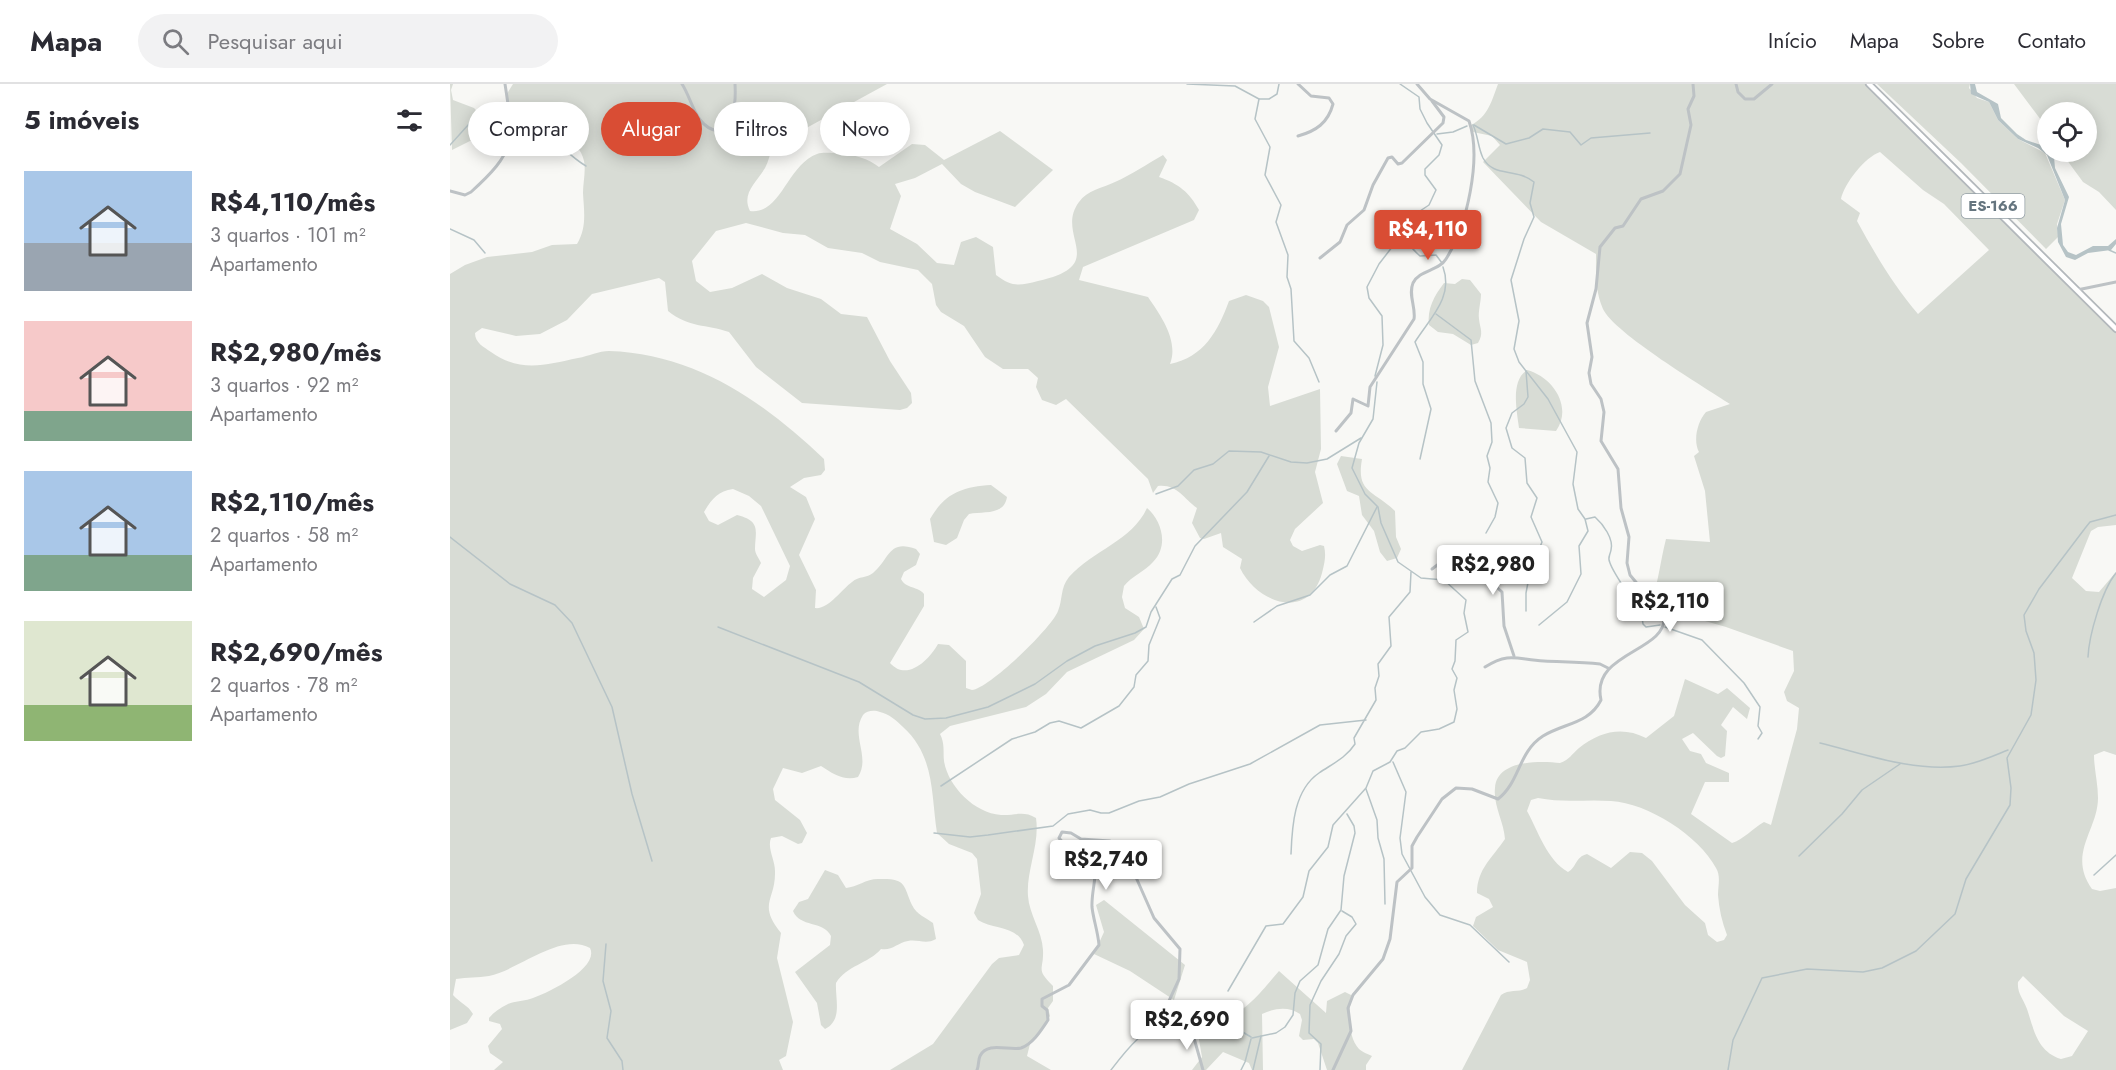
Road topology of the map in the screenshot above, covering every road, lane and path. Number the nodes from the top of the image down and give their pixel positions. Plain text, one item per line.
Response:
1 (505, 84) edge
2 (682, 84) edge
3 (735, 84) edge
4 (1298, 84) edge
5 (1417, 84) edge
6 (1693, 84) edge
7 (1736, 84) edge
8 (1772, 84) edge
9 (1869, 84) edge
10 (1430, 99) junction
11 (1298, 136) dead end
12 (450, 191) edge
13 (1320, 258) dead end
14 (2116, 282) edge
15 (2078, 290) junction
16 (2116, 329) edge
17 (1336, 431) dead end
18 (1432, 569) dead end
19 (1515, 656) junction
20 (1485, 667) dead end
21 (1608, 668) junction
22 (977, 1070) edge
23 (1203, 1070) edge
24 (1333, 1070) edge

1 - 12 street
2 - 3 street
4 - 11 street
5 - 10 street
6 - 21 street
7 - 8 street
9 - 15 main road, ES-166
10 - 13 street
10 - 17 street
14 - 15 street
15 - 16 main road, ES-166
18 - 19 street
19 - 20 street
19 - 21 street
21 - 24 street
22 - 23 street

